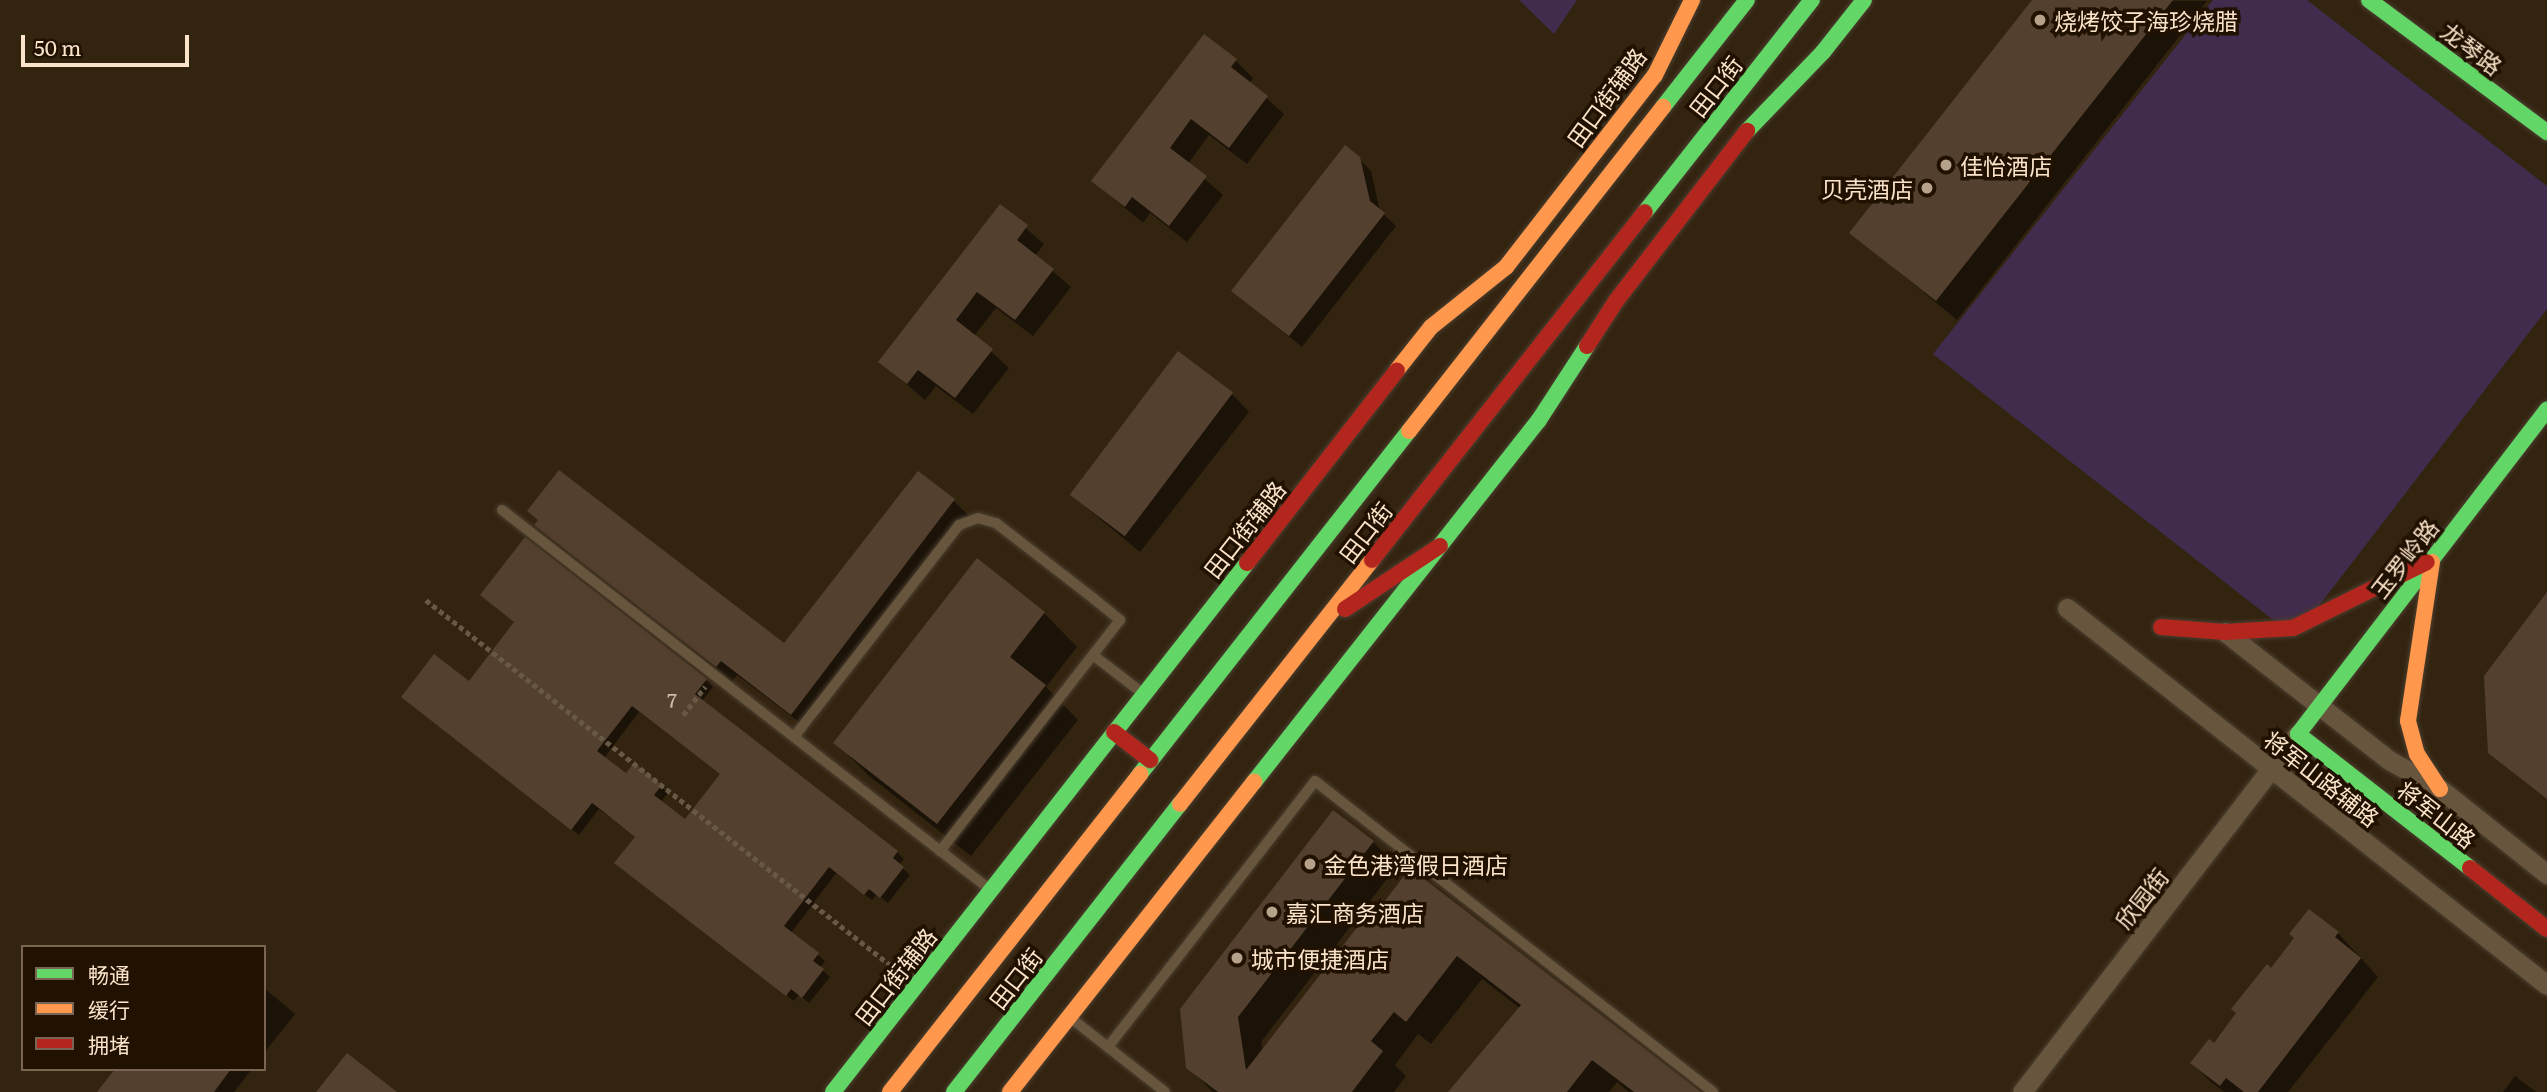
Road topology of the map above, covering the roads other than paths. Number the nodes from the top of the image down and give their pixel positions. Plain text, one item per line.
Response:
1 (1692, 0) edge
2 (1747, 0) edge
3 (1812, 0) edge
4 (1864, 0) edge
5 (2369, 0) edge
6 (2547, 132) edge
7 (2547, 410) edge
8 (502, 510) dead end
9 (1440, 546) junction
10 (2432, 559) junction
11 (2067, 608) dead end
12 (1320, 625) junction
13 (2161, 626) dead end
14 (2225, 632) junction
15 (1093, 655) junction
16 (1144, 694) junction
17 (2319, 706) junction
18 (1114, 732) junction
19 (2298, 734) junction
20 (794, 737) junction
21 (1150, 760) junction
22 (2271, 769) junction
23 (2440, 789) junction
24 (940, 851) junction
25 (2547, 874) edge
26 (990, 890) junction
27 (2547, 929) edge
28 (2547, 985) edge
29 (1069, 1017) junction
30 (1108, 1047) junction
31 (833, 1092) edge
32 (890, 1092) edge
33 (954, 1092) edge
34 (1010, 1092) edge
35 (1165, 1092) edge
36 (1713, 1092) edge
37 (2022, 1092) edge

1 - 16 street, 田口街辅路
2 - 21 street, 田口街
3 - 12 street, 田口街
4 - 9 street
5 - 6 street, 龙琴路
7 - 10 street, 玉罗岭路
8 - 20 lane
9 - 12 street
9 - 29 street
10 - 14 street
10 - 17 street, 玉罗岭路
10 - 23 street
11 - 22 street, 将军山路辅路
12 - 33 street, 田口街
13 - 14 street
14 - 17 street
15 - 16 lane
15 - 20 lane
15 - 24 lane
16 - 18 street, 田口街辅路
17 - 19 street, 玉罗岭路
17 - 23 street
18 - 21 street
18 - 26 street, 田口街辅路
19 - 22 street, 欣园街
19 - 27 street, 将军山路
20 - 24 lane
21 - 32 street, 田口街
22 - 28 street, 将军山路辅路
22 - 37 street, 欣园街
23 - 25 street
24 - 26 lane
26 - 31 street, 田口街辅路
29 - 30 lane
29 - 34 street
30 - 35 lane
30 - 36 lane

